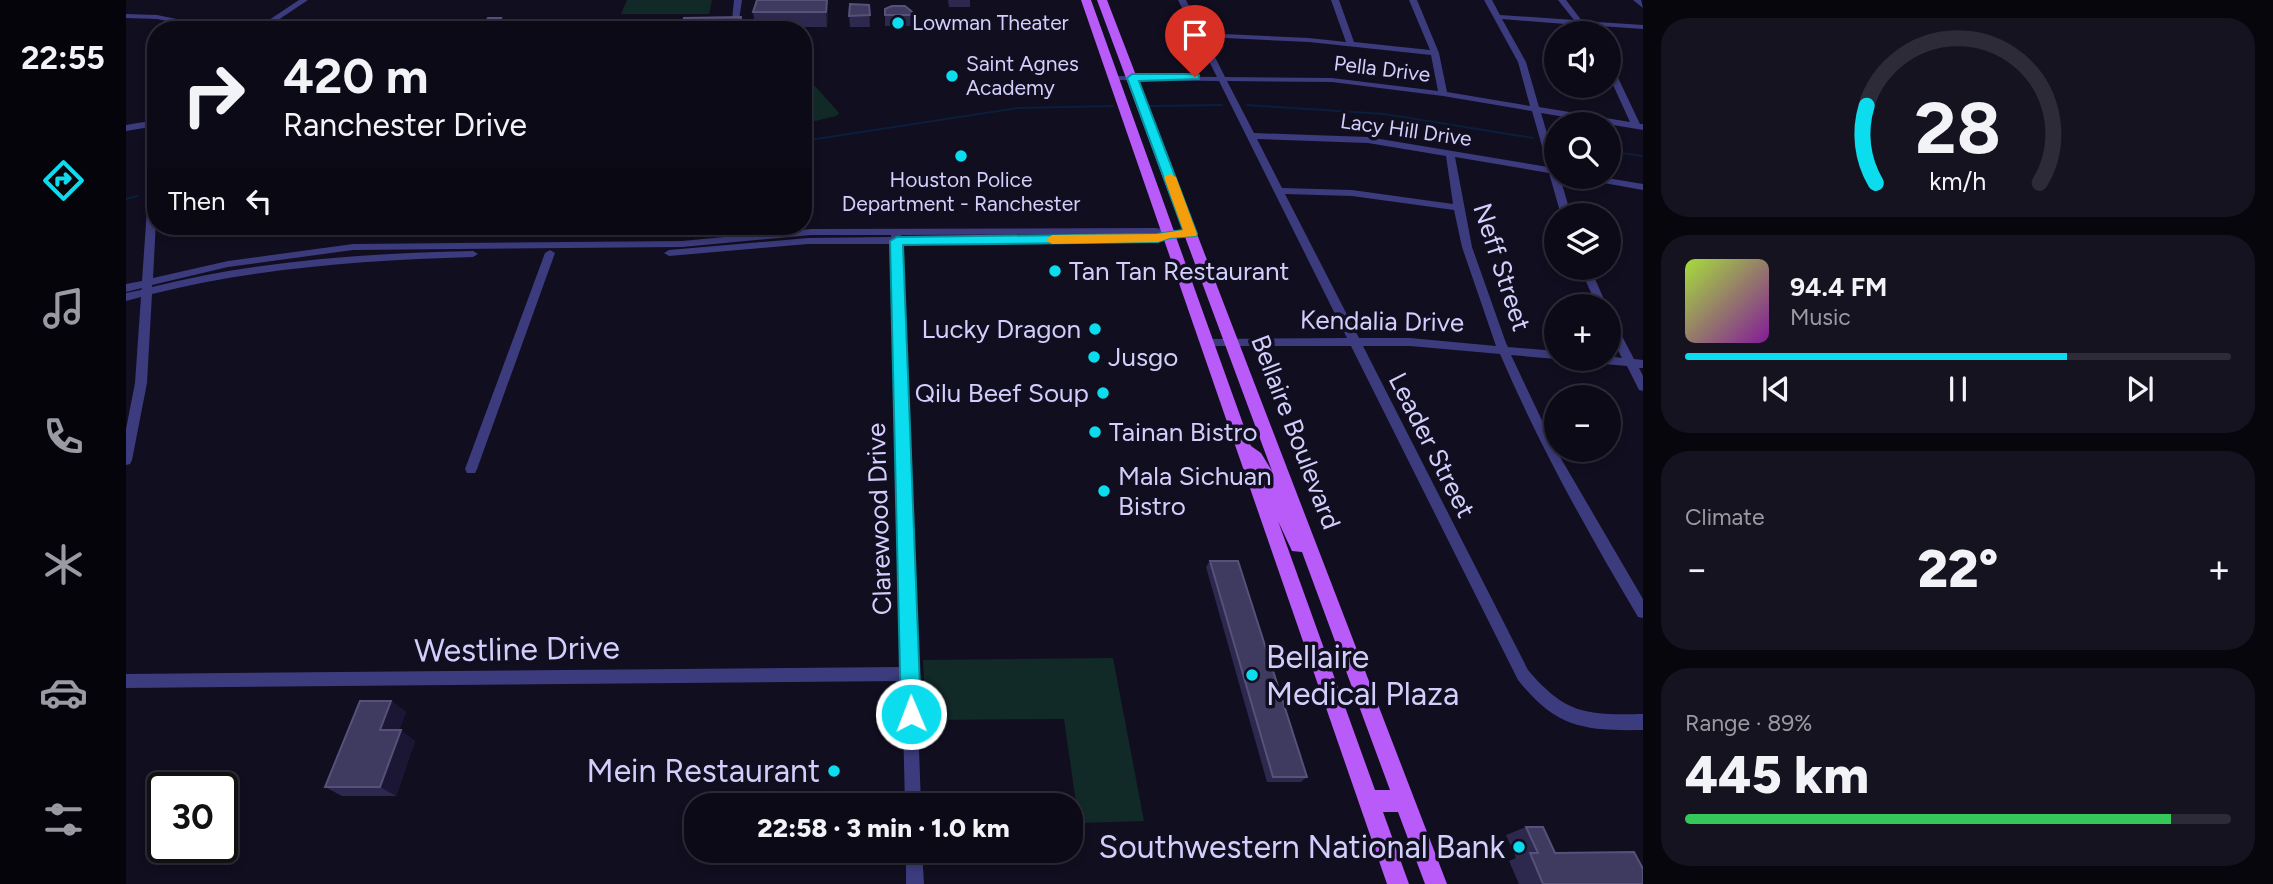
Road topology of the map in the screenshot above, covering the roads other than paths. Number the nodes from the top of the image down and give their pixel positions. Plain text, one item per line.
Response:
1 (304, 0) edge
2 (738, 0) edge
3 (1086, 0) edge
4 (1102, 0) edge
5 (1182, 0) edge
6 (1335, 0) edge
7 (1413, 0) edge
8 (1488, 0) edge
9 (1562, 0) edge
10 (1637, 0) edge
11 (1643, 6) edge
12 (126, 16) edge
13 (1500, 18) junction
14 (178, 21) edge
15 (272, 21) edge
16 (735, 21) edge
17 (1549, 21) edge
18 (1579, 21) edge
19 (1111, 24) junction
20 (1095, 25) junction
21 (1621, 26) edge
22 (1643, 27) edge
23 (1200, 36) junction
24 (1351, 44) junction
25 (1435, 53) junction
26 (1221, 77) junction
27 (1113, 78) junction
28 (1132, 78) junction
29 (1621, 90) edge
30 (1443, 94) junction
31 (1537, 109) junction
32 (147, 124) edge
33 (1640, 126) edge
34 (126, 128) edge
35 (1544, 135) edge
36 (1251, 136) junction
37 (1450, 153) junction
38 (1544, 169) edge
39 (1621, 183) edge
40 (1643, 187) edge
41 (1278, 191) junction
42 (1457, 207) junction
43 (1168, 234) junction
44 (1191, 234) junction
45 (149, 235) edge
46 (896, 236) junction
47 (521, 249) junction
48 (655, 249) junction
49 (550, 253) junction
50 (146, 287) junction
51 (126, 288) edge
52 (126, 298) edge
53 (1354, 341) junction
54 (1206, 343) junction
55 (1233, 343) junction
56 (1621, 347) edge
57 (1504, 349) junction
58 (1544, 354) edge
59 (1621, 362) edge
60 (1629, 363) junction
61 (1643, 364) edge
62 (1643, 387) edge
63 (1243, 447) junction
64 (126, 460) edge
65 (471, 469) dead end
66 (1292, 500) junction
67 (1263, 503) junction
68 (1333, 610) junction
69 (1643, 612) edge
70 (909, 674) junction
71 (126, 681) edge
72 (1643, 722) edge
73 (913, 793) edge
74 (1367, 801) junction
75 (1403, 801) junction
76 (914, 863) edge
77 (915, 884) edge
78 (1398, 884) edge
79 (1436, 884) edge

1 - 15 street
2 - 16 street
3 - 20 main road, Bellaire Boulevard
4 - 19 main road, Bellaire Boulevard
5 - 23 street, Leader Street
6 - 24 street
7 - 25 street
8 - 13 street
9 - 18 street
10 - 11 street
12 - 14 street
13 - 17 street
13 - 31 street
19 - 20 main road
19 - 28 main road, Bellaire Boulevard
20 - 27 main road, Bellaire Boulevard
21 - 22 street
23 - 24 street
23 - 26 street, Leader Street
24 - 25 street
25 - 30 street
26 - 28 street, Pella Drive
26 - 30 street, Pella Drive
26 - 36 street, Leader Street
27 - 28 street, Pella Drive
27 - 43 main road, Bellaire Boulevard
28 - 44 main road, Bellaire Boulevard
29 - 33 street
30 - 31 street, Pella Drive
31 - 33 street, Pella Drive
31 - 35 street
32 - 34 street
36 - 37 street, Lacy Hill Drive
36 - 41 street, Leader Street
37 - 38 street, Lacy Hill Drive
37 - 42 street, Neff Street
39 - 40 street
41 - 42 street
41 - 53 street, Leader Street
42 - 57 street, Neff Street
43 - 44 street
43 - 46 street
43 - 54 main road, Bellaire Boulevard
44 - 55 main road, Bellaire Boulevard
45 - 50 street
46 - 48 street
46 - 70 street, Clarewood Drive
47 - 48 street
47 - 49 street
47 - 50 street
48 - 49 street
49 - 65 street
50 - 51 street
50 - 52 street
50 - 64 street
53 - 55 street, Kendalia Drive
53 - 57 street, Kendalia Drive
53 - 72 street, Leader Street
54 - 55 street, Kendalia Drive
54 - 63 main road, Bellaire Boulevard
55 - 66 main road, Bellaire Boulevard
56 - 60 street
57 - 58 street, Kendalia Drive
57 - 69 street, Neff Street
59 - 60 street
60 - 61 street
60 - 62 street
63 - 66 main road
63 - 67 main road, Bellaire Boulevard
66 - 68 main road, Bellaire Boulevard
67 - 68 main road
67 - 74 main road, Bellaire Boulevard
68 - 75 main road, Bellaire Boulevard
70 - 71 street, Westline Drive
70 - 73 street, Clarewood Drive
74 - 75 main road
74 - 78 main road, Bellaire Boulevard
75 - 79 main road, Bellaire Boulevard
76 - 77 street

